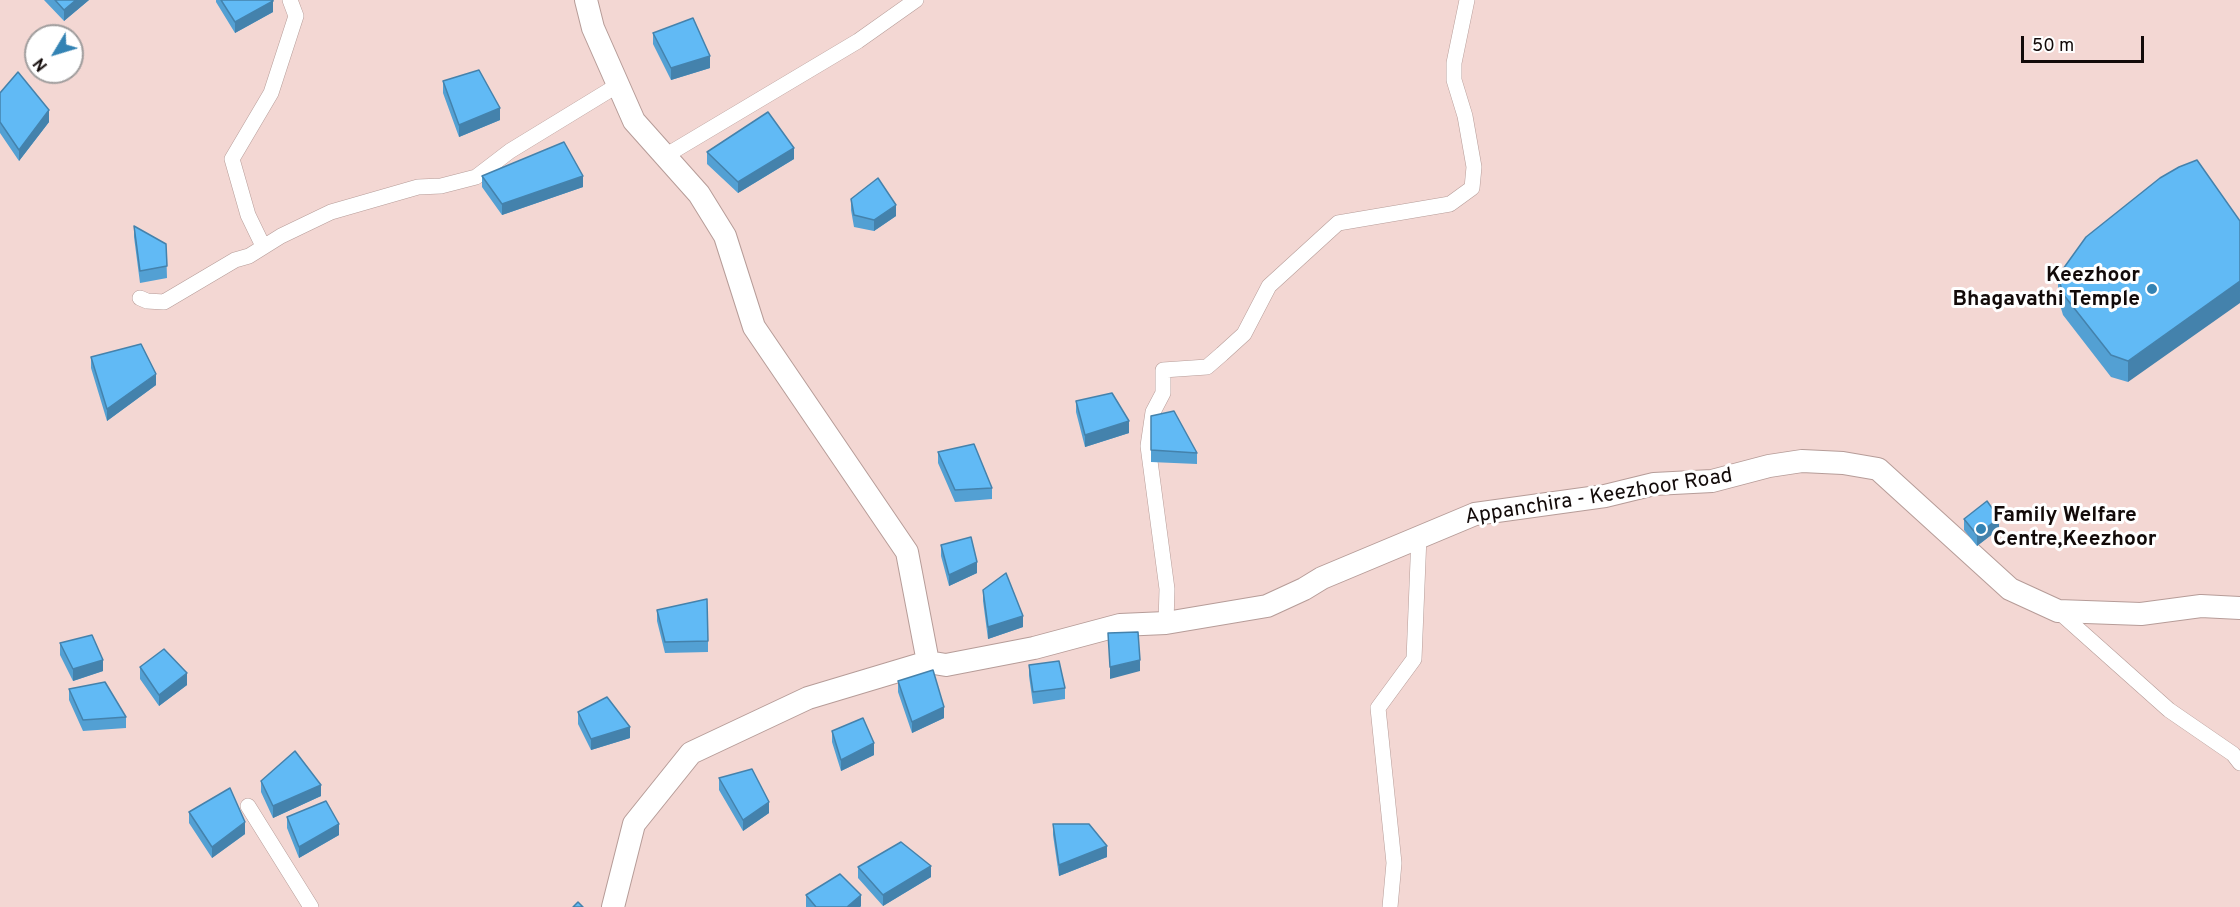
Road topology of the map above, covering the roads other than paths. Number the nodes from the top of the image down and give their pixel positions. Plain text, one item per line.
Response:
1 (290, 0) edge
2 (586, 0) edge
3 (916, 0) edge
4 (1467, 0) edge
5 (618, 85) junction
6 (665, 156) junction
7 (263, 246) junction
8 (141, 298) dead end
9 (1419, 536) junction
10 (2240, 608) edge
11 (2058, 611) junction
12 (1166, 623) junction
13 (928, 662) junction
14 (2240, 763) edge
15 (249, 806) dead end
16 (311, 907) edge
17 (612, 907) edge
18 (1390, 907) edge

1 - 7 street
2 - 5 main road
3 - 6 street
4 - 12 street
5 - 6 main road
5 - 7 street
6 - 13 main road
7 - 8 street
9 - 11 main road, Appanchira - Keezhoor Road
9 - 12 main road, Appanchira - Keezhoor Road
9 - 18 street
10 - 11 main road, Appanchira - Keezhoor Road
11 - 14 street
12 - 13 main road, Appanchira - Keezhoor Road
13 - 17 main road, Appanchira - Keezhoor Road
15 - 16 street

